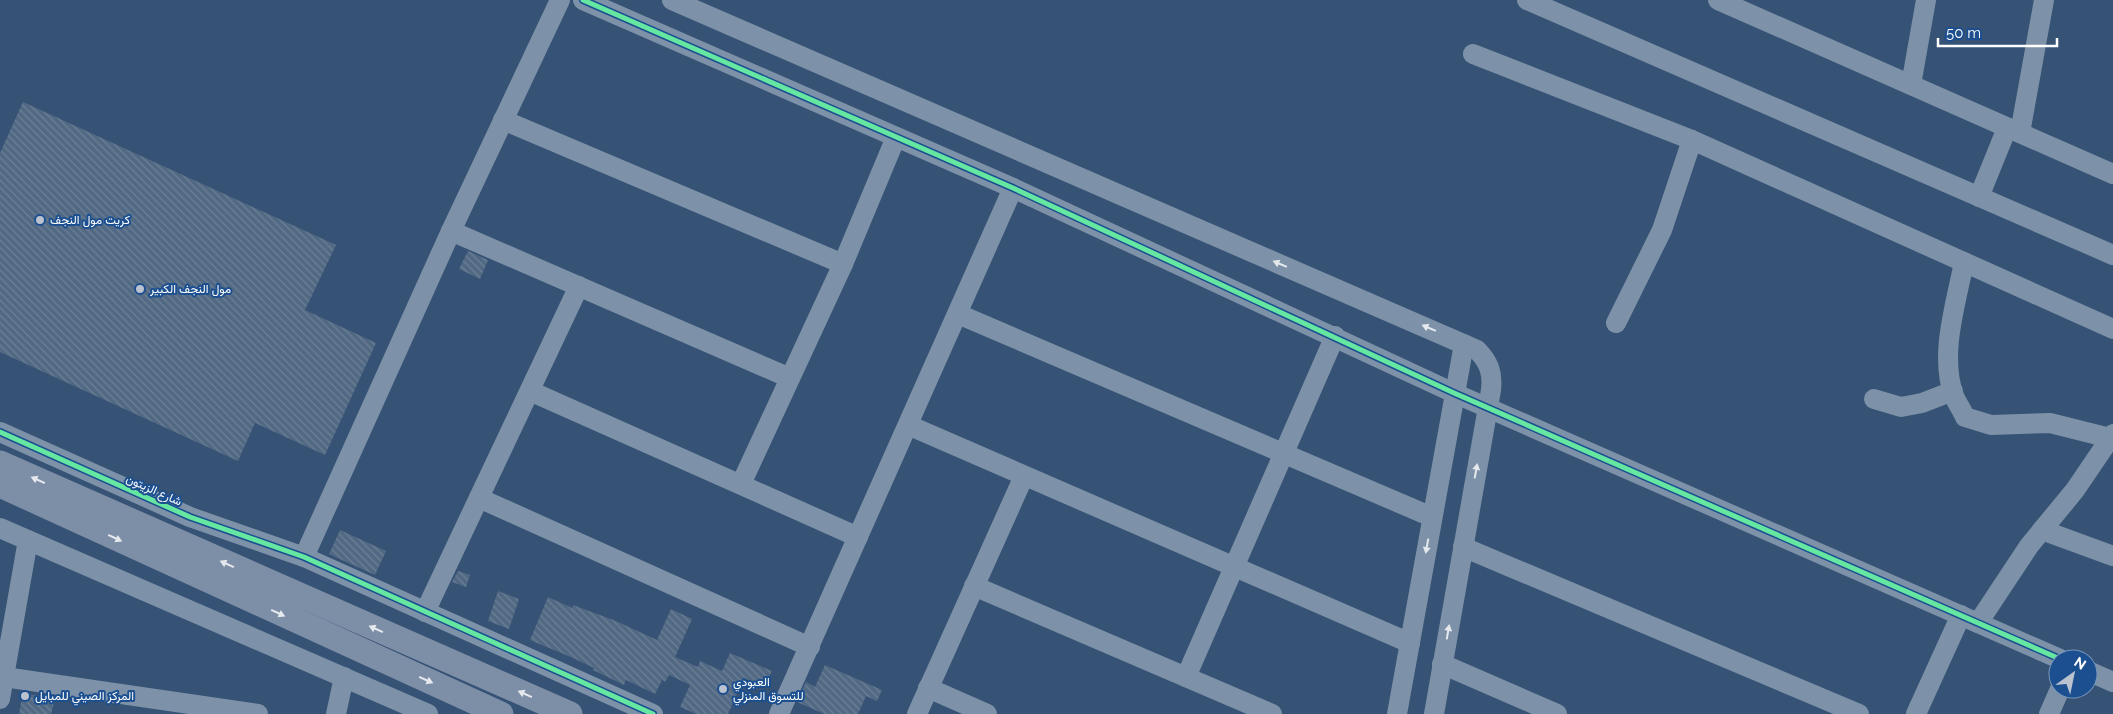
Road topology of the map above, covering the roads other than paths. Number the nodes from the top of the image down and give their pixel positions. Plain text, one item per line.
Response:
1 (560, 0) edge
2 (583, 0) edge
3 (672, 0) edge
4 (1527, 0) edge
5 (1718, 0) edge
6 (1926, 0) edge
7 (2044, 0) edge
8 (1473, 54) dead end
9 (1911, 85) junction
10 (503, 120) junction
11 (2014, 130) junction
12 (896, 137) junction
13 (1692, 140) junction
14 (2113, 174) edge
15 (1013, 188) junction
16 (1980, 197) junction
17 (451, 231) junction
18 (2113, 255) edge
19 (1964, 262) junction
20 (843, 264) junction
21 (579, 286) junction
22 (958, 314) junction
23 (1616, 323) dead end
24 (2113, 329) edge
25 (1335, 336) junction
26 (1464, 344) junction
27 (790, 378) junction
28 (530, 391) junction
29 (1953, 391) junction
30 (1454, 393) junction
31 (1874, 399) dead end
32 (1488, 408) junction
33 (908, 425) junction
34 (0, 432) edge
35 (2111, 436) edge
36 (1284, 453) junction
37 (0, 463) edge
38 (1024, 476) junction
39 (741, 484) junction
40 (0, 485) edge
41 (479, 498) junction
42 (73, 507) junction
43 (1432, 517) junction
44 (0, 528) edge
45 (2042, 530) junction
46 (858, 536) junction
47 (28, 540) junction
48 (1463, 547) junction
49 (2113, 556) edge
50 (304, 557) junction
51 (1234, 567) junction
52 (974, 586) junction
53 (8, 605) edge
54 (425, 612) junction
55 (1969, 619) junction
56 (1410, 643) junction
57 (810, 647) junction
58 (2048, 654) edge
59 (1442, 664) junction
60 (2098, 675) edge
61 (4, 677) junction
62 (344, 677) junction
63 (1186, 677) junction
64 (2113, 682) edge
65 (928, 688) junction
66 (2056, 699) edge
67 (0, 700) edge
68 (258, 714) edge
69 (336, 714) edge
70 (428, 714) edge
71 (501, 714) edge
72 (570, 714) edge
73 (653, 714) edge
74 (779, 714) edge
75 (917, 714) edge
76 (987, 714) edge
77 (1272, 714) edge
78 (1397, 714) edge
79 (1434, 714) edge
80 (1557, 714) edge
81 (1859, 714) edge
82 (1916, 714) edge
83 (2049, 714) edge

1 - 10 street
2 - 12 street
26 -> 3 street
4 - 16 street
5 - 9 street
6 - 9 street
7 - 11 street
8 - 13 street
9 - 11 street
10 - 17 street
10 - 20 street
11 - 14 street
11 - 16 street
12 - 15 street
12 - 20 street
13 - 19 street
13 - 23 street
15 - 22 street
15 - 25 street
16 - 18 street
17 - 21 street
17 - 50 street
19 - 24 street
19 - 29 street
20 - 27 street
21 - 27 street
21 - 28 street
22 - 33 street
22 - 36 street
25 - 30 street
25 - 36 street
26 - 30 street
26 - 32 street
27 - 39 street
28 - 39 street
28 - 41 street
29 - 31 street
29 - 35 street
30 - 32 street
30 - 43 street
48 -> 32 street
32 - 55 street
33 - 38 street
33 - 46 street
34 - 50 street, شارع الزيتون
35 - 45 street
36 - 43 street
36 - 51 street
42 -> 37 main road
38 - 51 street
38 - 52 street
39 - 46 street
40 - 42 main road
41 - 54 street
41 - 57 street
42 -> 71 main road
72 -> 42 main road
43 -> 56 street
44 - 47 street
45 - 49 street
45 - 55 street
46 - 57 street
47 - 53 street
47 - 62 street
59 -> 48 street
48 - 81 street
50 - 54 street, شارع الزيتون
51 - 56 street
51 - 63 street
52 - 63 street
52 - 65 street
53 - 61 street
54 - 73 street, شارع الزيتون
55 - 58 street
55 - 82 street
56 - 78 street
57 - 74 street
59 - 79 street
59 - 80 street
60 - 64 street
61 - 67 street
61 - 68 street
62 - 69 street
62 - 70 street
63 - 77 street
65 - 75 street
65 - 76 street
66 - 83 street

